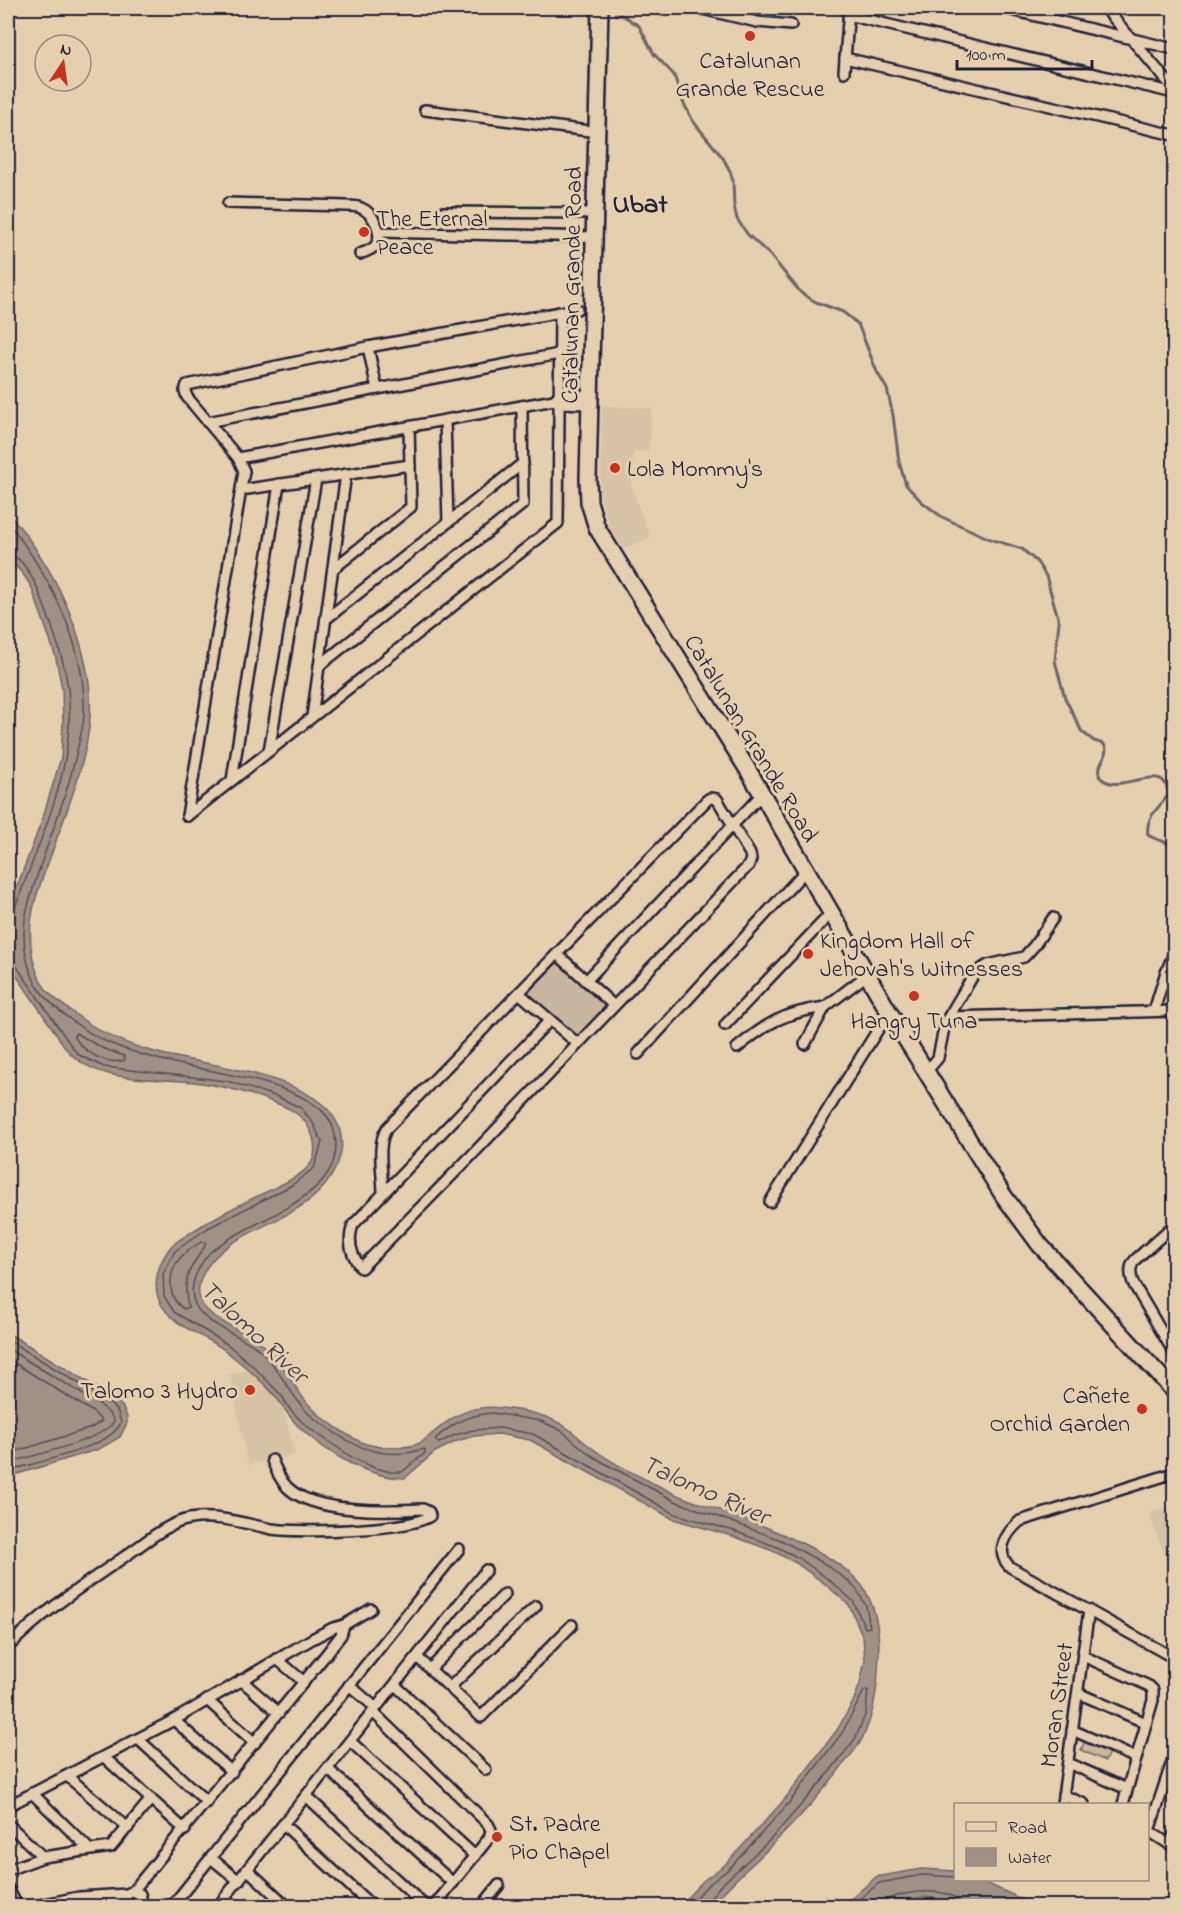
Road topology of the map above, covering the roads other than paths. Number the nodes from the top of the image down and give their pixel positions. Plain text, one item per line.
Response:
1 (600, 8) edge
2 (698, 8) edge
3 (1004, 8) edge
4 (1105, 8) edge
5 (849, 11) edge
6 (791, 25) dead end
7 (1131, 38) junction
8 (1174, 49) edge
9 (845, 58) junction
10 (844, 72) dead end
11 (1174, 91) edge
12 (425, 110) dead end
13 (597, 132) junction
14 (1174, 135) edge
15 (228, 203) dead end
16 (442, 212) dead end
17 (595, 213) junction
18 (378, 232) junction
19 (594, 237) junction
20 (360, 254) dead end
21 (577, 309) dead end
22 (560, 312) junction
23 (368, 347) junction
24 (559, 354) junction
25 (377, 389) junction
26 (557, 399) junction
27 (590, 400) junction
28 (522, 406) junction
29 (446, 420) junction
30 (207, 422) junction
31 (409, 427) junction
32 (238, 458) junction
33 (523, 463) junction
34 (410, 465) junction
35 (346, 474) junction
36 (316, 479) junction
37 (279, 484) junction
38 (241, 490) junction
39 (448, 522) junction
40 (333, 569) junction
41 (326, 619) junction
42 (319, 666) junction
43 (312, 717) junction
44 (269, 751) junction
45 (232, 780) junction
46 (762, 794) junction
47 (733, 825) junction
48 (806, 870) junction
49 (831, 913) junction
50 (1053, 918) dead end
51 (1174, 953) edge
52 (556, 954) junction
53 (867, 975) junction
54 (586, 981) junction
55 (519, 993) junction
56 (614, 1005) junction
57 (825, 1007) junction
58 (1154, 1011) junction
59 (1174, 1011) edge
60 (889, 1012) junction
61 (949, 1017) junction
62 (550, 1020) junction
63 (725, 1025) dead end
64 (578, 1044) junction
65 (805, 1044) dead end
66 (737, 1048) dead end
67 (638, 1054) dead end
68 (926, 1072) junction
69 (383, 1194) junction
70 (770, 1202) dead end
71 (1174, 1225) edge
72 (1174, 1332) edge
73 (1166, 1339) junction
74 (1174, 1353) edge
75 (1174, 1391) edge
76 (272, 1460) dead end
77 (1174, 1473) edge
78 (459, 1549) dead end
79 (486, 1570) dead end
80 (505, 1594) dead end
81 (536, 1606) dead end
82 (371, 1609) dead end
83 (1089, 1610) junction
84 (344, 1625) junction
85 (572, 1625) dead end
86 (312, 1639) junction
87 (8, 1647) edge
88 (328, 1652) junction
89 (1083, 1656) junction
90 (417, 1657) junction
91 (1174, 1658) edge
92 (277, 1659) junction
93 (430, 1669) junction
94 (241, 1680) junction
95 (304, 1682) junction
96 (349, 1685) junction
97 (395, 1685) junction
98 (450, 1687) junction
99 (1078, 1693) junction
100 (207, 1700) junction
101 (375, 1710) junction
102 (279, 1713) junction
103 (174, 1720) junction
104 (1146, 1724) junction
105 (1072, 1730) junction
106 (138, 1739) junction
107 (350, 1741) junction
108 (255, 1743) junction
109 (1174, 1756) edge
110 (104, 1757) junction
111 (1136, 1758) junction
112 (1068, 1763) junction
113 (328, 1769) junction
114 (486, 1770) dead end
115 (232, 1772) junction
116 (67, 1776) junction
117 (1127, 1789) junction
118 (32, 1793) junction
119 (306, 1796) junction
120 (151, 1799) junction
121 (1063, 1800) edge
122 (207, 1802) junction
123 (1079, 1803) edge
124 (1123, 1803) edge
125 (8, 1806) edge
126 (8, 1824) edge
127 (284, 1825) junction
128 (128, 1828) junction
129 (185, 1830) junction
130 (1174, 1835) edge
131 (90, 1850) junction
132 (475, 1856) junction
133 (43, 1857) junction
134 (211, 1858) junction
135 (8, 1870) edge
136 (248, 1870) junction
137 (239, 1881) junction
138 (453, 1883) junction
139 (499, 1885) dead end
140 (8, 1888) edge
141 (129, 1898) edge
142 (225, 1898) junction
143 (1174, 1902) edge
144 (17, 1906) edge
145 (34, 1906) edge
146 (72, 1906) edge
147 (139, 1906) edge
148 (171, 1906) edge
149 (218, 1906) edge
150 (234, 1906) edge
151 (287, 1906) edge
152 (372, 1906) edge
153 (425, 1906) edge
154 (434, 1906) edge
155 (482, 1906) edge
156 (1172, 1906) edge

1 - 13 main road, Catalunan Grande Road
2 - 6 street
3 - 7 street
4 - 7 street
5 - 9 street
5 - 11 street
7 - 8 street
7 - 11 street
9 - 10 street
9 - 14 street
12 - 13 street
13 - 17 main road, Catalunan Grande Road
15 - 18 street
16 - 17 street
17 - 19 main road, Catalunan Grande Road
18 - 19 street
18 - 20 street
19 - 27 main road, Catalunan Grande Road
21 - 22 street
22 - 23 street
22 - 24 street
23 - 25 street
23 - 30 street
24 - 25 street
24 - 26 street
25 - 30 street
26 - 27 street
26 - 28 street
26 - 43 street
27 - 46 main road, Catalunan Grande Road
28 - 29 street
28 - 33 street
29 - 31 street
29 - 39 street
30 - 32 street
31 - 32 street
31 - 34 street
32 - 38 street
33 - 39 street
33 - 42 street
34 - 35 street
34 - 40 street
35 - 36 street
35 - 40 street
36 - 37 street
36 - 44 street
37 - 38 street
37 - 45 street
38 - 45 street
39 - 41 street
40 - 41 street
41 - 42 street
42 - 43 street
43 - 44 street
44 - 45 street
46 - 47 street
46 - 48 main road, Catalunan Grande Road
47 - 52 street
47 - 54 street
47 - 56 street
48 - 49 main road, Catalunan Grande Road
48 - 67 street
49 - 53 main road, Catalunan Grande Road
49 - 63 street
50 - 61 street
51 - 58 street
52 - 54 street
52 - 55 street
53 - 57 street
53 - 60 main road, Catalunan Grande Road
54 - 56 street
55 - 62 street
55 - 69 street
56 - 64 street
57 - 65 street
57 - 66 street
58 - 59 street
58 - 61 street
60 - 68 main road, Catalunan Grande Road
60 - 70 street
61 - 68 street
62 - 64 street
62 - 69 street
64 - 69 street
68 - 75 main road, Catalunan Grande Road
71 - 73 street
72 - 73 street
73 - 74 street
76 - 87 street
77 - 83 street
78 - 96 street
79 - 90 street
80 - 93 street
81 - 98 street
82 - 84 street
83 - 89 street, Moran Street
83 - 91 street
84 - 86 street
84 - 88 street
85 - 98 street
86 - 88 street
86 - 92 street
88 - 95 street
89 - 99 street, Moran Street
89 - 104 street
90 - 93 street
90 - 97 street
92 - 94 street
92 - 95 street
93 - 98 street
94 - 100 street
94 - 102 street
95 - 102 street
96 - 101 street
96 - 134 street
97 - 101 street
97 - 114 street
99 - 104 street
99 - 105 street, Moran Street
100 - 103 street
100 - 108 street
101 - 107 street
101 - 132 street
102 - 108 street
103 - 106 street
103 - 115 street
104 - 111 street
105 - 111 street
105 - 112 street, Moran Street
106 - 110 street
106 - 122 street
107 - 113 street
107 - 132 street
108 - 115 street
109 - 130 street
110 - 116 street
110 - 120 street
111 - 117 street
112 - 117 street
112 - 121 street, Moran Street
113 - 119 street
113 - 138 street
115 - 122 street
116 - 118 street
116 - 128 street
117 - 124 street
118 - 125 street
118 - 131 street
119 - 127 street
119 - 153 street
120 - 128 street
120 - 129 street
121 - 123 street
122 - 129 street
126 - 133 street
127 - 136 street
127 - 152 street
128 - 131 street
129 - 141 street
131 - 133 street
132 - 138 street
133 - 135 street
134 - 137 street
134 - 148 street
136 - 137 street
136 - 151 street
137 - 142 street
138 - 154 street
139 - 155 street
140 - 144 street
141 - 145 street
141 - 146 street
141 - 147 street
142 - 149 street
142 - 150 street
143 - 156 street

